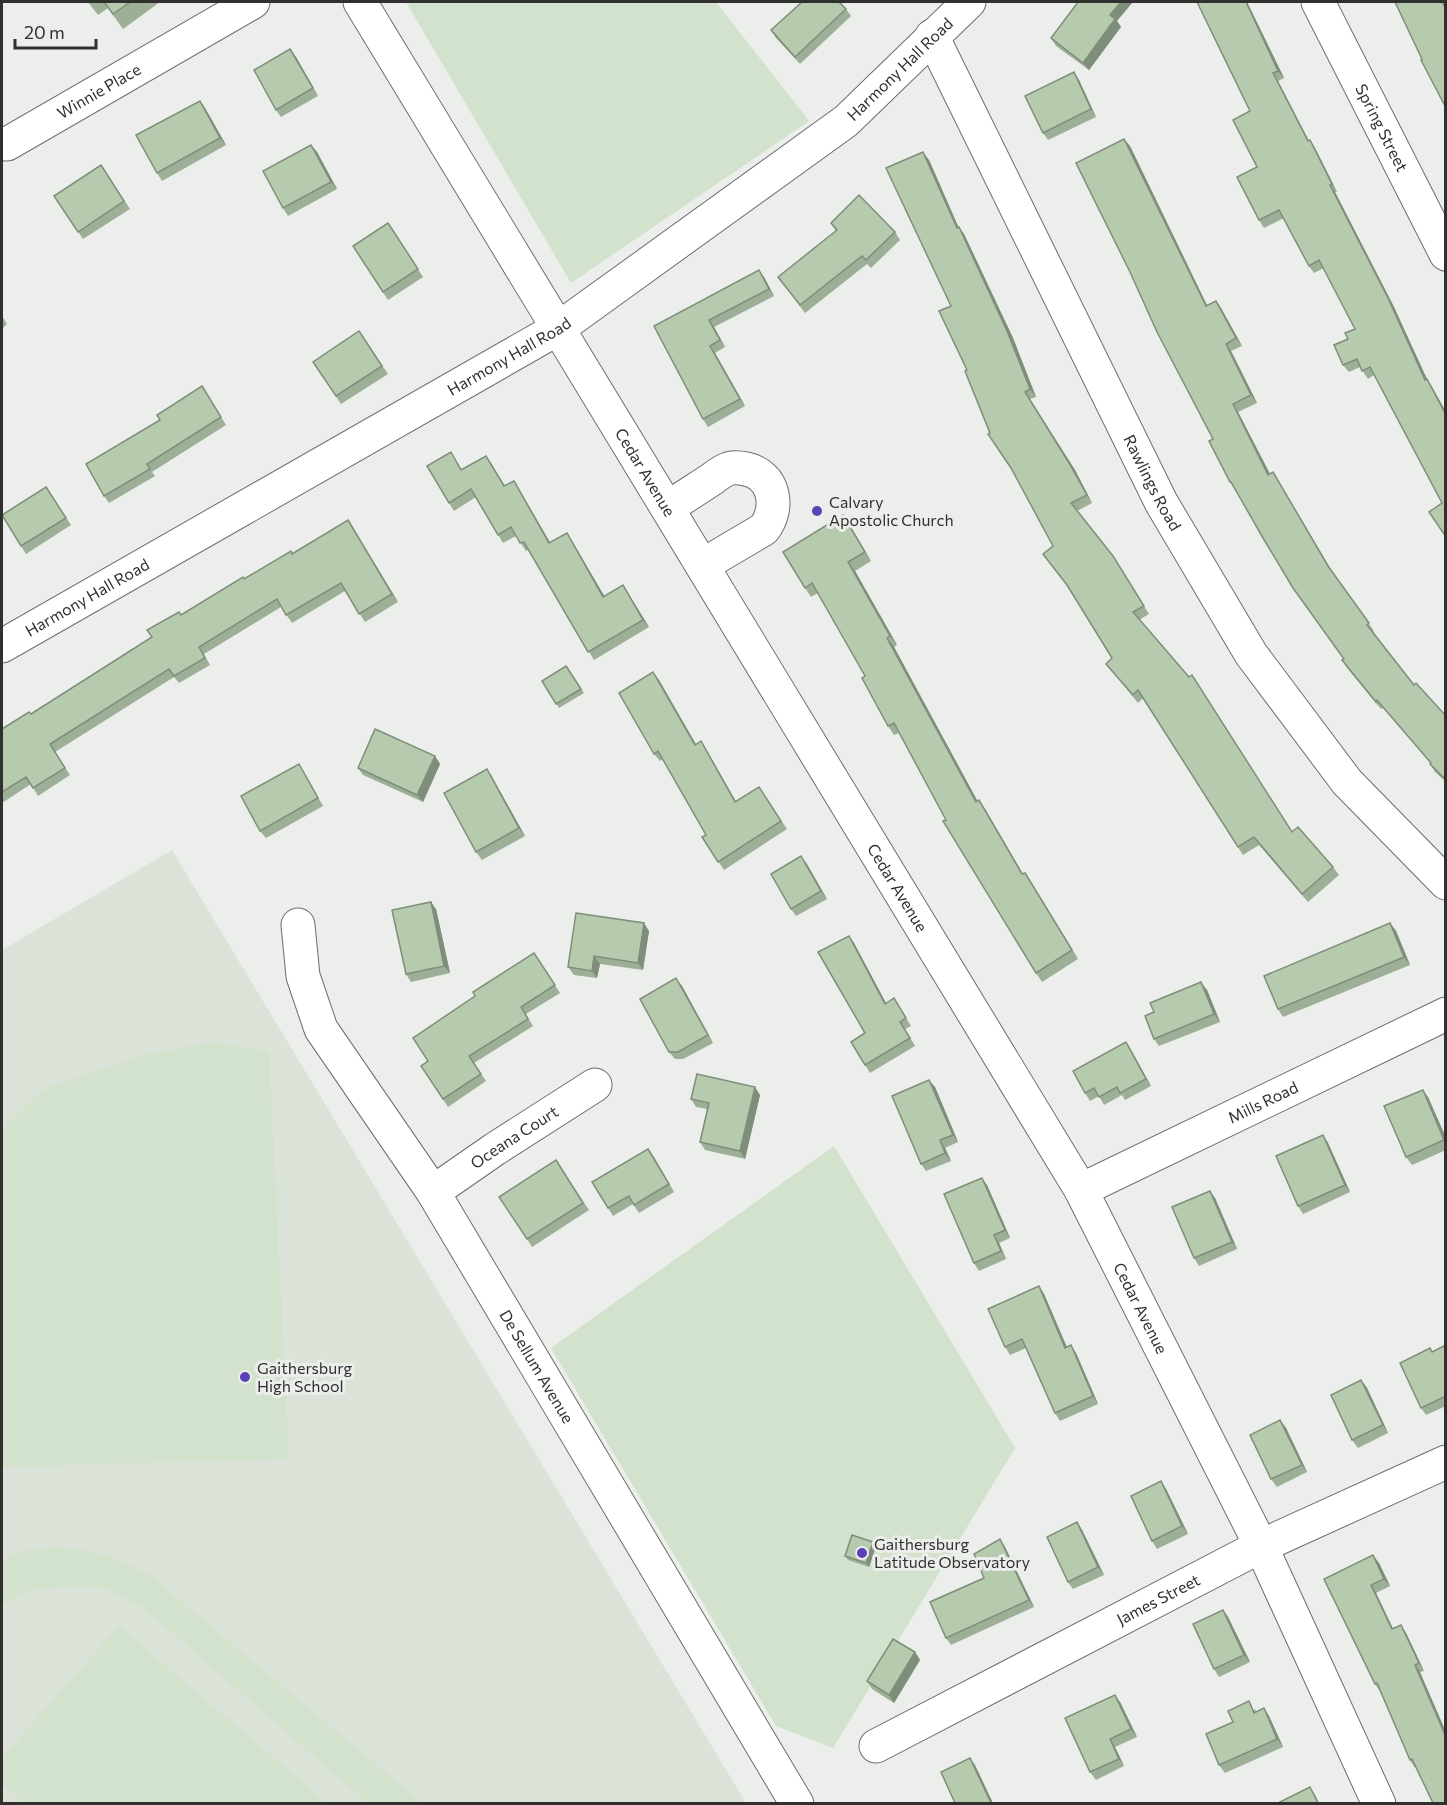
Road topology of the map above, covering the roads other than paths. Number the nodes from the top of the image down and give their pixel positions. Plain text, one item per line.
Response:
1 (253, 2) edge
2 (360, 2) edge
3 (969, 2) edge
4 (1318, 2) edge
5 (208, 13) edge
6 (932, 36) junction
7 (7, 144) dead end
8 (1446, 254) edge
9 (559, 328) junction
10 (668, 508) junction
11 (703, 565) junction
12 (2, 646) edge
13 (1446, 883) edge
14 (298, 925) dead end
15 (1446, 1014) edge
16 (595, 1085) dead end
17 (1080, 1190) junction
18 (433, 1192) junction
19 (1446, 1462) edge
20 (1261, 1546) junction
21 (876, 1746) dead end
22 (797, 1803) edge
23 (1380, 1803) edge

1 - 5 street, Winnie Place
2 - 9 street, Cedar Avenue
3 - 6 street, Harmony Hall Road
4 - 8 street, Spring Street
5 - 7 street, Winnie Place
6 - 9 street, Harmony Hall Road
6 - 13 street, Rawlings Road
9 - 10 street, Cedar Avenue
9 - 12 street, Harmony Hall Road
10 - 11 street, Cedar Avenue
10 - 11 street
11 - 17 street, Cedar Avenue
14 - 18 street, De Sellum Avenue
15 - 17 street, Mills Road
16 - 18 street, Oceana Court
17 - 20 street, Cedar Avenue
18 - 22 street, De Sellum Avenue
19 - 20 street, James Street
20 - 21 street, James Street
20 - 23 street, Cedar Avenue

